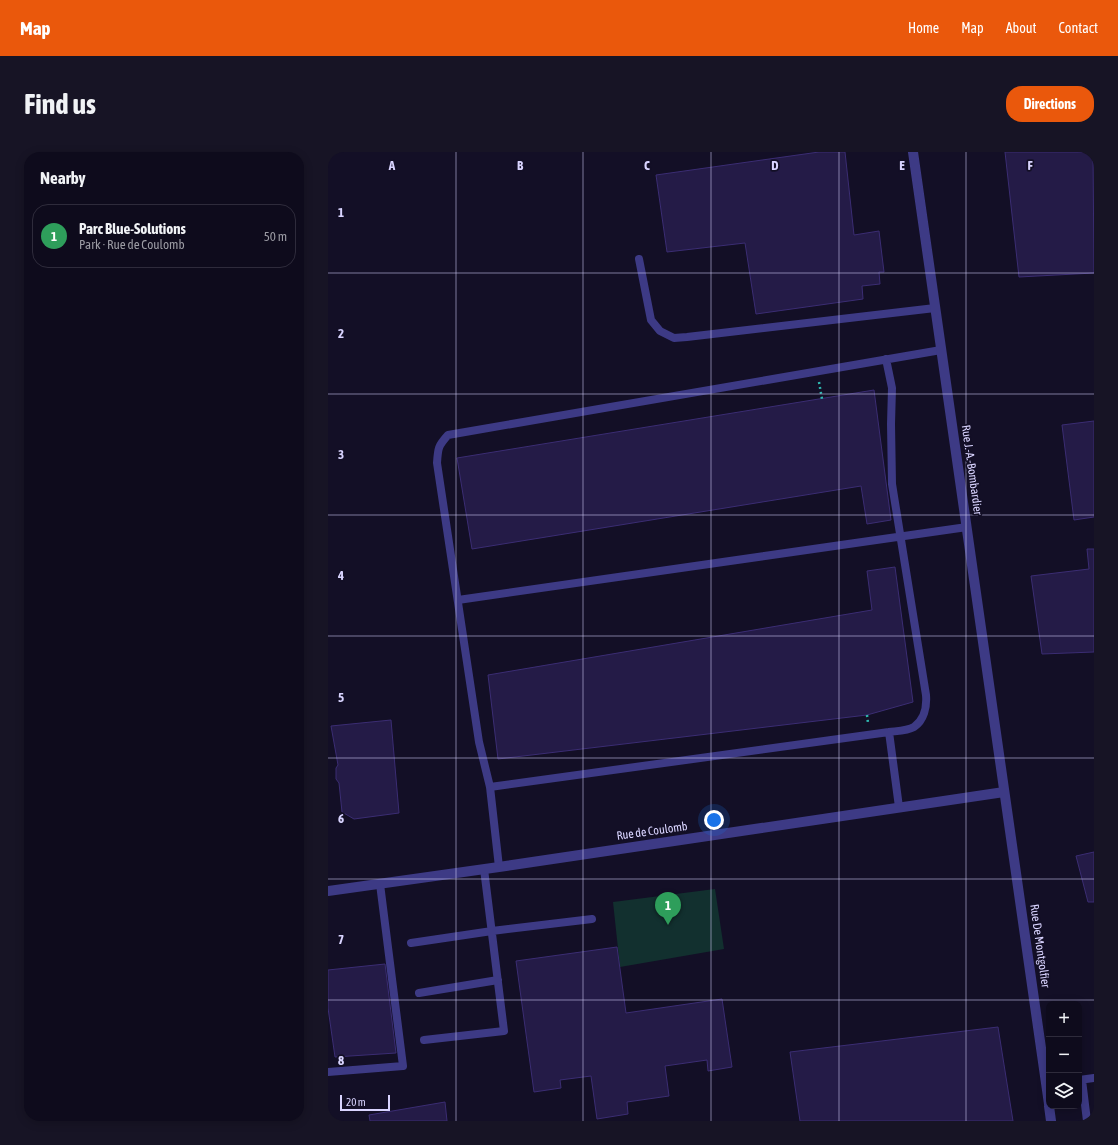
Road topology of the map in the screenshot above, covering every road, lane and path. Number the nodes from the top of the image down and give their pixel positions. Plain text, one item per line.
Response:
1 (913, 152) edge
2 (639, 259) dead end
3 (936, 308) junction
4 (941, 350) junction
5 (886, 360) junction
6 (818, 371) junction
7 (822, 399) dead end
8 (967, 526) junction
9 (900, 536) junction
10 (458, 600) junction
11 (889, 732) junction
12 (490, 786) junction
13 (1004, 792) junction
14 (899, 807) junction
15 (499, 867) junction
16 (484, 869) junction
17 (380, 884) junction
18 (328, 891) edge
19 (592, 919) dead end
20 (492, 931) junction
21 (411, 943) dead end
22 (498, 980) junction
23 (419, 993) dead end
24 (424, 1040) dead end
25 (328, 1072) edge
26 (1046, 1073) edge
27 (1094, 1078) edge
28 (1082, 1080) edge
29 (1082, 1092) edge
30 (1050, 1109) edge
31 (1051, 1121) edge
32 (1087, 1121) edge

1 - 3 street, Rue J.-A.-Bombardier
2 - 3 lane
3 - 4 street, Rue J.-A.-Bombardier
4 - 5 lane
4 - 8 street, Rue J.-A.-Bombardier
5 - 6 lane
5 - 9 lane
6 - 7 path
6 - 10 lane
8 - 9 lane
8 - 13 street, Rue J.-A.-Bombardier
9 - 10 lane
9 - 11 lane
10 - 12 lane
11 - 12 lane
11 - 14 lane
12 - 15 lane
13 - 14 street, Rue de Coulomb
13 - 26 street, Rue De Montgolfier
14 - 15 street, Rue de Coulomb
15 - 16 street, Rue de Coulomb
16 - 17 street, Rue de Coulomb
16 - 20 lane
17 - 18 street, Rue de Coulomb
17 - 25 lane
19 - 20 lane
20 - 21 lane
20 - 22 lane
22 - 23 lane
22 - 24 lane
27 - 28 lane
29 - 32 lane
30 - 31 street, Rue De Montgolfier

